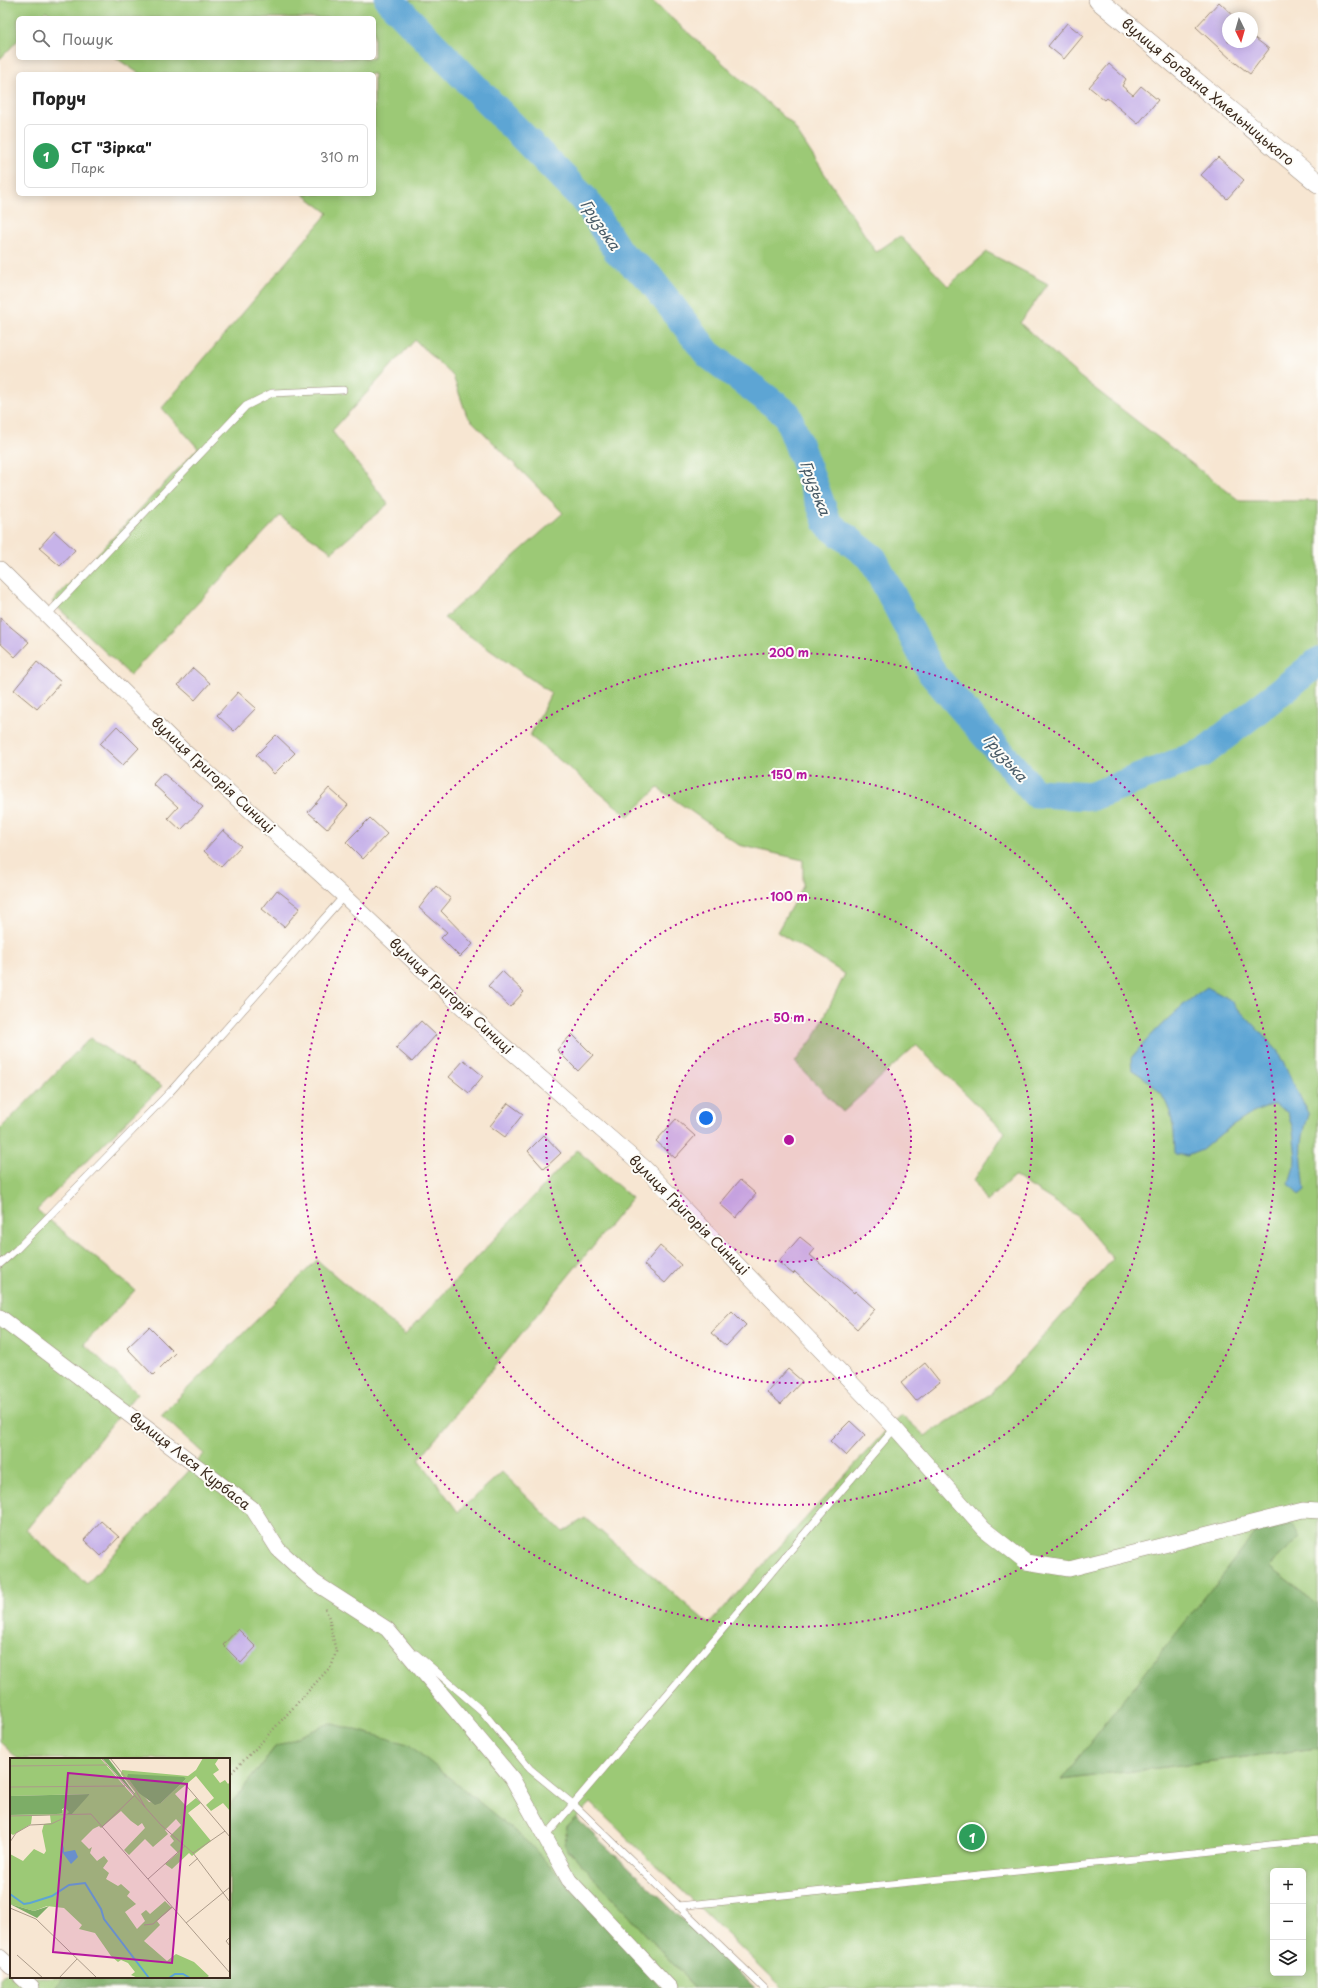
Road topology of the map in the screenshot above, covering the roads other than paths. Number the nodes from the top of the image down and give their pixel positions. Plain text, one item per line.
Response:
1 (1098, 0) edge
2 (1318, 183) edge
3 (343, 390) dead end
4 (0, 569) edge
5 (48, 614) junction
6 (344, 896) junction
7 (0, 1264) edge
8 (0, 1317) edge
9 (895, 1428) junction
10 (1318, 1500) edge
11 (1303, 1510) junction
12 (1318, 1511) edge
13 (387, 1629) junction
14 (574, 1805) junction
15 (545, 1837) junction
16 (1318, 1840) edge
17 (678, 1906) junction
18 (0, 1957) edge
19 (10, 1966) edge
20 (670, 1988) edge
21 (764, 1988) edge

1 - 2 street, вулиця Богдана Хмельницького
3 - 5 lane
4 - 5 street, вулиця Григорія Синиці
5 - 6 street, вулиця Григорія Синиці
6 - 7 lane
6 - 9 street, вулиця Григорія Синиці
8 - 13 street, вулиця Леся Курбаса
9 - 11 street, вулиця Григорія Синиці
9 - 14 lane
10 - 11 street
11 - 12 street
13 - 14 lane
13 - 15 street, вулиця Леся Курбаса
14 - 15 lane
14 - 17 lane
15 - 20 street, вулиця Леся Курбаса
16 - 17 lane
17 - 21 lane
18 - 19 street

